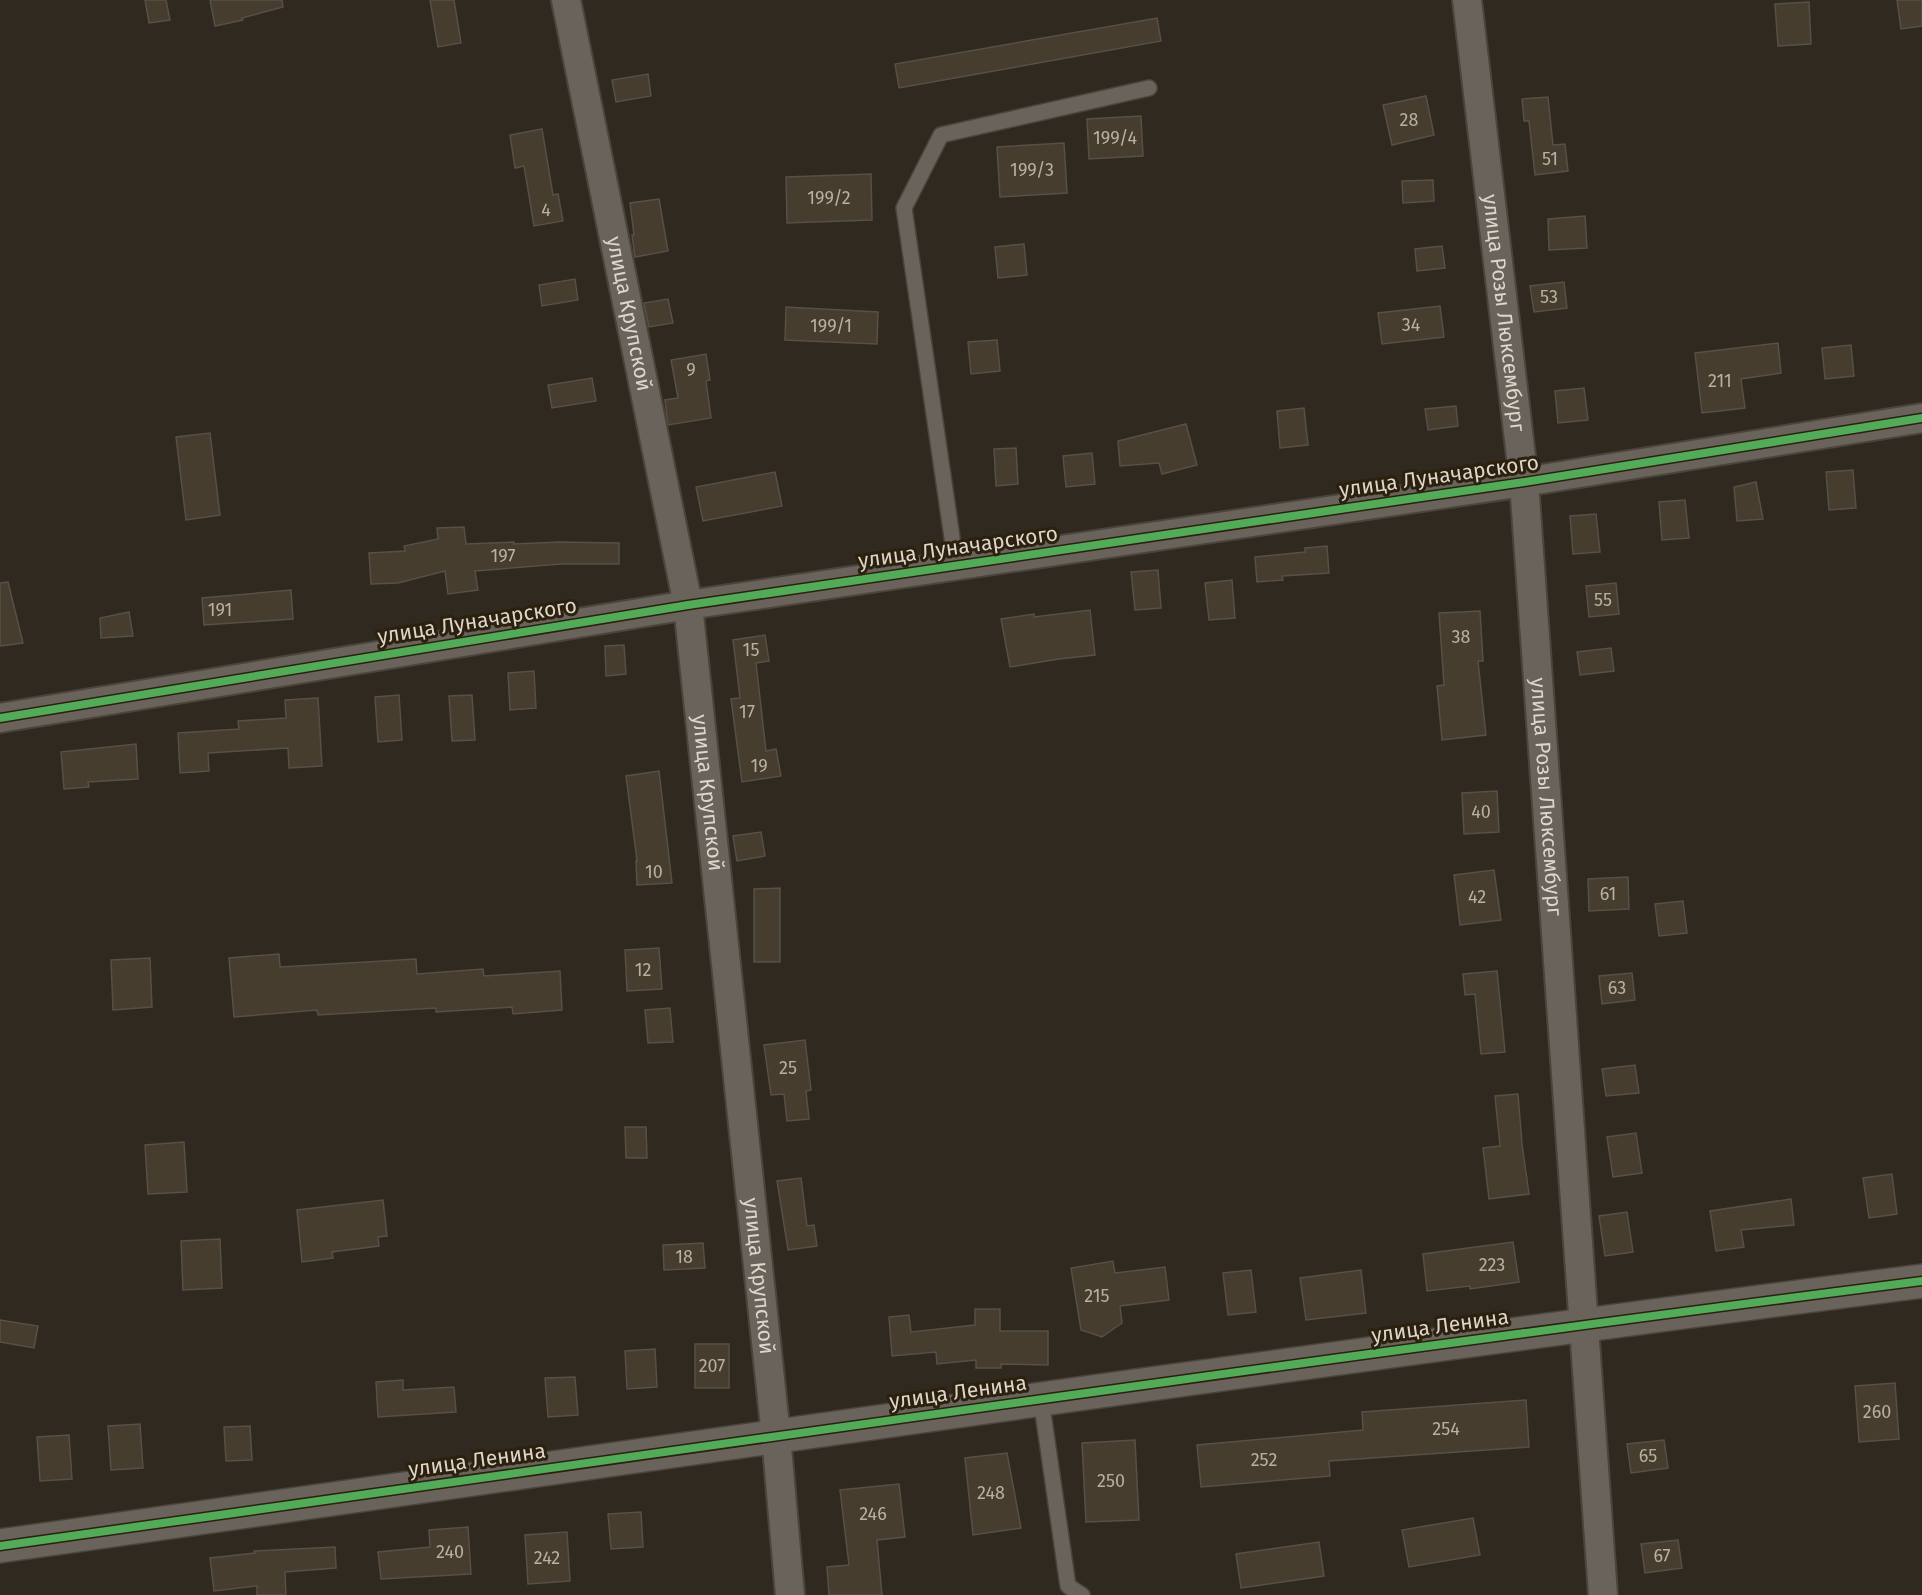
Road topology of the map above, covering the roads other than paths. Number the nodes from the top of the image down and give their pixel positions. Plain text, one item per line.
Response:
1 (566, 0) edge
2 (1467, 0) edge
3 (1149, 88) dead end
4 (1922, 418) edge
5 (1524, 482) junction
6 (956, 565) junction
7 (688, 604) junction
8 (0, 718) edge
9 (1922, 1281) edge
10 (1583, 1324) junction
11 (1041, 1399) junction
12 (776, 1436) junction
13 (0, 1546) edge
14 (790, 1595) edge
15 (1082, 1595) edge
16 (1603, 1595) edge

1 - 7 street, улица Крупской
2 - 5 street, улица Розы Люксембург
3 - 6 lane
4 - 5 street, улица Луначарского
5 - 6 street, улица Луначарского
5 - 10 street, улица Розы Люксембург
6 - 7 street, улица Луначарского
7 - 8 street, улица Луначарского
7 - 12 street, улица Крупской
9 - 10 street, улица Ленина
10 - 11 street, улица Ленина
10 - 16 street, улица Розы Люксембург
11 - 12 street, улица Ленина
11 - 15 lane
12 - 13 street, улица Ленина
12 - 14 street, улица Крупской

